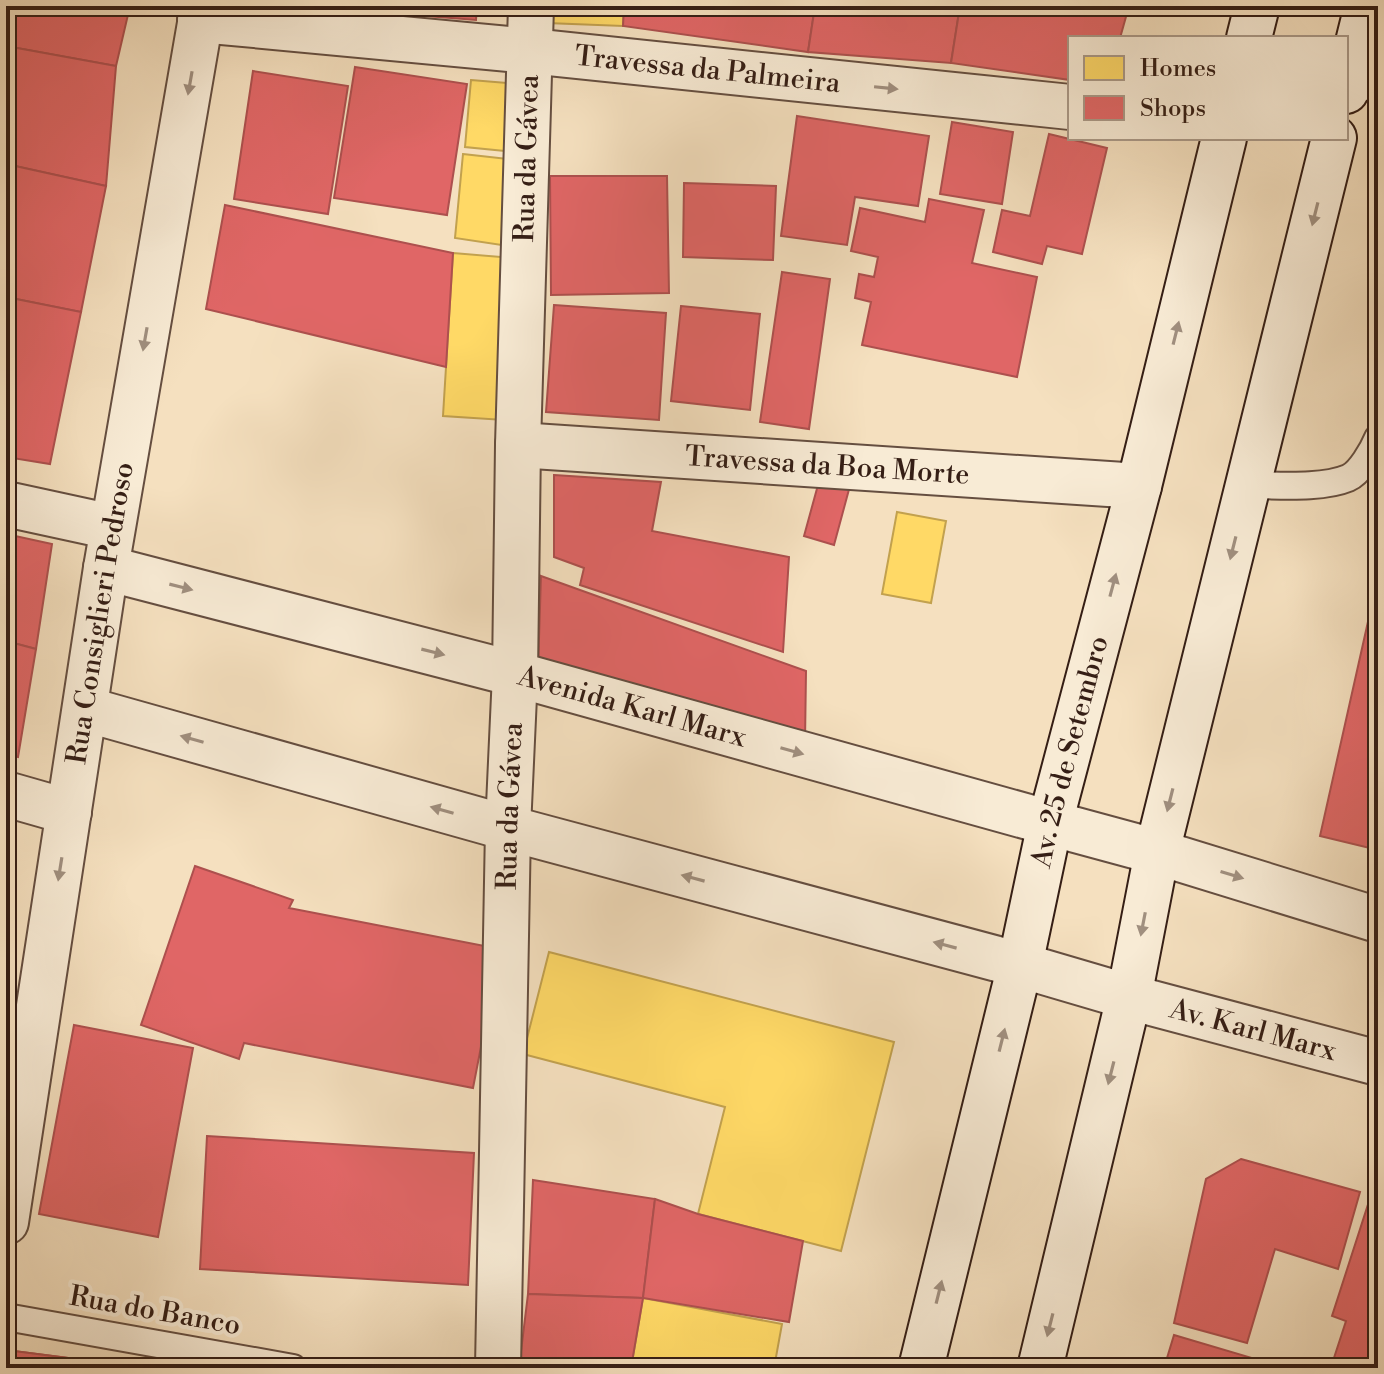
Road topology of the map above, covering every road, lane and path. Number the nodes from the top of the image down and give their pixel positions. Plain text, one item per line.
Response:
1 (531, 6) edge
2 (1257, 6) edge
3 (202, 13) edge
4 (1369, 24) edge
5 (1250, 36) edge
6 (530, 51) junction
7 (1357, 88) edge
8 (1068, 107) edge
9 (1224, 140) edge
10 (1334, 140) edge
11 (1378, 438) edge
12 (518, 445) junction
13 (1248, 485) junction
14 (1139, 486) junction
15 (6, 504) edge
16 (109, 547) junction
17 (515, 674) junction
18 (85, 709) junction
19 (6, 794) edge
20 (69, 812) junction
21 (1050, 823) junction
22 (508, 828) junction
23 (1157, 852) junction
24 (1378, 920) edge
25 (1020, 965) junction
26 (1129, 997) junction
27 (1378, 1063) edge
28 (6, 1222) edge
29 (6, 1317) edge
30 (293, 1368) edge
31 (498, 1368) edge
32 (921, 1368) edge
33 (1040, 1368) edge

1 - 6 street, Rua da Gávea
2 - 5 street
3 - 6 street, Travessa da Palmeira
3 -> 16 street, Rua Consiglieri Pedroso
4 - 7 street
6 -> 8 street, Travessa da Palmeira
6 - 12 street, Rua da Gávea
14 -> 9 street, Av. 25 de Setembro
10 -> 13 street
11 - 13 lane
12 - 14 street, Travessa da Boa Morte
12 - 17 street, Rua da Gávea
13 -> 23 street
21 -> 14 street, Av. 25 de Setembro
15 - 16 street, Avenida Karl Marx
16 -> 17 street, Avenida Karl Marx
16 - 18 street, Rua Consiglieri Pedroso
17 -> 21 street, Avenida Karl Marx
17 - 22 street, Rua da Gávea
18 - 20 street, Rua Consiglieri Pedroso
22 -> 18 street
19 - 20 street
20 -> 28 street, Rua Consiglieri Pedroso
21 - 23 street, Avenida Karl Marx
21 - 25 street, Av. 25 de Setembro
25 -> 22 street
22 - 31 street, Rua da Gávea
23 -> 24 street
23 -> 26 street
25 - 26 street
32 -> 25 street, Av. 25 de Setembro
26 - 27 street, Av. Karl Marx
26 -> 33 street
29 - 30 lane, Rua do Banco

